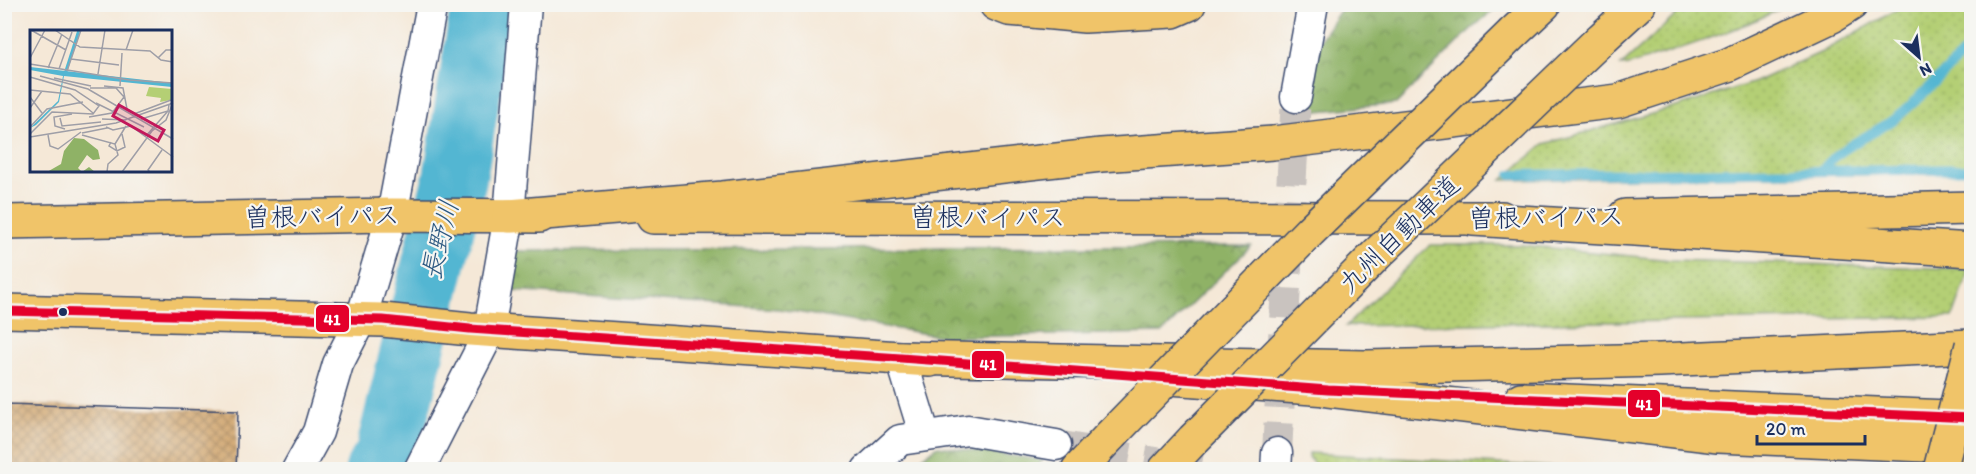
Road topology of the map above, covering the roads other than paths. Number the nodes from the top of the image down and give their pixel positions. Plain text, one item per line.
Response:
1 (432, 4) edge
2 (526, 4) edge
3 (996, 4) edge
4 (1189, 4) edge
5 (1313, 4) edge
6 (1545, 4) edge
7 (1639, 4) edge
8 (1851, 4) edge
9 (1296, 97) tunnel mouth
10 (1971, 208) edge
11 (400, 215) junction
12 (504, 216) junction
13 (1473, 219) junction
14 (4, 222) edge
15 (1971, 250) edge
16 (4, 311) edge
17 (372, 319) junction
18 (479, 329) junction
19 (1971, 346) edge
20 (901, 358) junction
21 (1328, 390) junction
22 (1971, 418) edge
23 (925, 436) junction
24 (1056, 445) tunnel mouth
25 (1971, 447) edge
26 (297, 470) edge
27 (419, 470) edge
28 (867, 470) edge
29 (1078, 470) edge
30 (1165, 470) edge
31 (1940, 470) edge

1 - 11 street
2 - 12 street
3 - 4 main road
5 - 9 street
6 - 29 main road, bridge
7 - 30 main road, 九州自動車道, bridge
8 - 12 main road
10 - 13 main road, 曽根バイパス
11 - 12 main road, 曽根バイパス
11 - 14 main road, 曽根バイパス
11 - 17 street
12 - 13 main road, 曽根バイパス
12 - 18 street
13 - 15 main road
16 - 17 main road
17 - 18 main road
17 - 26 street
18 - 20 main road
18 - 27 street
19 - 20 main road
19 - 31 main road, bridge
20 - 21 main road
20 - 23 street
21 - 22 main road
21 - 25 main road
23 - 24 street
23 - 28 street

